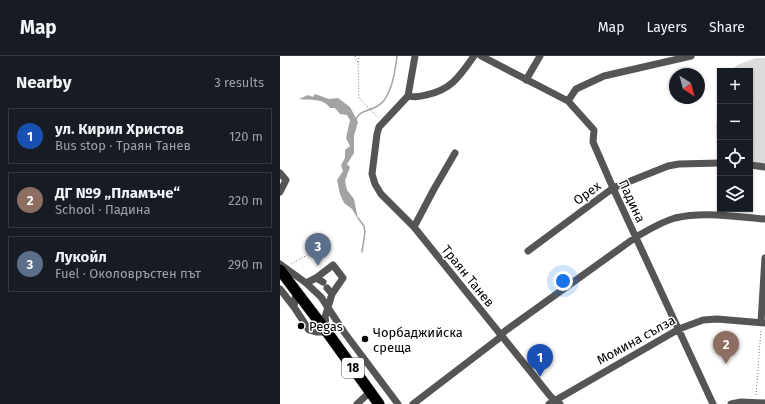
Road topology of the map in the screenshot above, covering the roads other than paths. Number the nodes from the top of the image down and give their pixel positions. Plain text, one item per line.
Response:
1 (415, 56) edge
2 (474, 56) edge
3 (481, 56) edge
4 (540, 56) edge
5 (686, 57) edge
6 (526, 80) junction
7 (408, 96) junction
8 (568, 101) junction
9 (455, 153) dead end
10 (717, 162) edge
11 (753, 165) edge
12 (765, 167) edge
13 (280, 173) edge
14 (613, 188) junction
15 (280, 192) edge
16 (765, 219) edge
17 (414, 227) junction
18 (636, 237) junction
19 (528, 251) dead end
20 (765, 258) edge
21 (282, 267) edge
22 (316, 278) junction
23 (306, 283) junction
24 (280, 288) edge
25 (327, 288) junction
26 (296, 291) junction
27 (294, 307) junction
28 (328, 308) junction
29 (763, 322) edge
30 (679, 329) junction
31 (327, 332) junction
32 (501, 335) junction
33 (370, 392) junction
34 (555, 403) edge
35 (755, 403) edge
36 (765, 403) edge
37 (358, 404) edge
38 (379, 404) edge
39 (398, 404) edge
40 (413, 404) edge
41 (713, 404) edge
42 (731, 404) edge

1 - 7 street
2 - 7 street
3 - 6 street, Падина
4 - 6 street
5 - 8 street
6 - 8 street, Падина
7 - 17 street, Траян Танев
8 - 14 street, Падина
9 - 17 street
10 - 14 street, Орех
11 - 12 street
13 - 15 street
14 - 18 street, Падина
14 - 19 street, Орех
16 - 18 street
17 - 32 street, Траян Танев
18 - 30 street, Падина
18 - 32 street
20 - 29 street
21 - 23 street
21 - 26 highway, 18
22 - 23 street
22 - 25 street
22 - 25 street
23 - 28 street
24 - 27 street
25 - 28 street
26 - 27 street
26 - 31 highway, 18
27 - 31 street
28 - 31 street
28 - 39 street
29 - 30 street, Момина сълза
30 - 34 street, Момина сълза
30 - 41 street, Падина
31 - 33 highway, 18
32 - 34 street, Траян Танев
32 - 40 street
33 - 37 street
33 - 38 highway, 18
35 - 36 street
35 - 42 street

